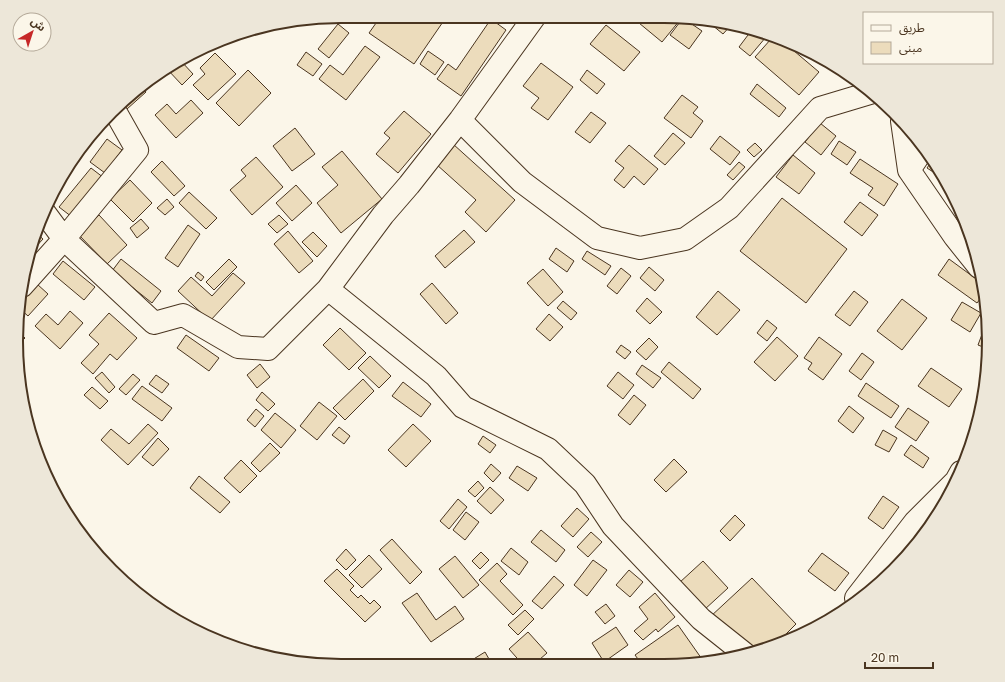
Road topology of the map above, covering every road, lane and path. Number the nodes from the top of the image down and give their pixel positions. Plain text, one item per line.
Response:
1 (530, 23) edge
2 (865, 95) edge
3 (117, 115) edge
4 (460, 120) junction
5 (904, 132) edge
6 (920, 153) edge
7 (909, 170) junction
8 (48, 217) edge
9 (64, 239) junction
10 (970, 256) edge
11 (29, 278) edge
12 (328, 289) junction
13 (942, 496) edge
14 (863, 589) edge
15 (740, 650) edge

1 - 4 street
2 - 4 street
3 - 9 street
4 - 12 street
5 - 7 street
6 - 7 street
7 - 10 street
8 - 9 street
9 - 11 street
9 - 12 street
12 - 15 street
13 - 14 street

